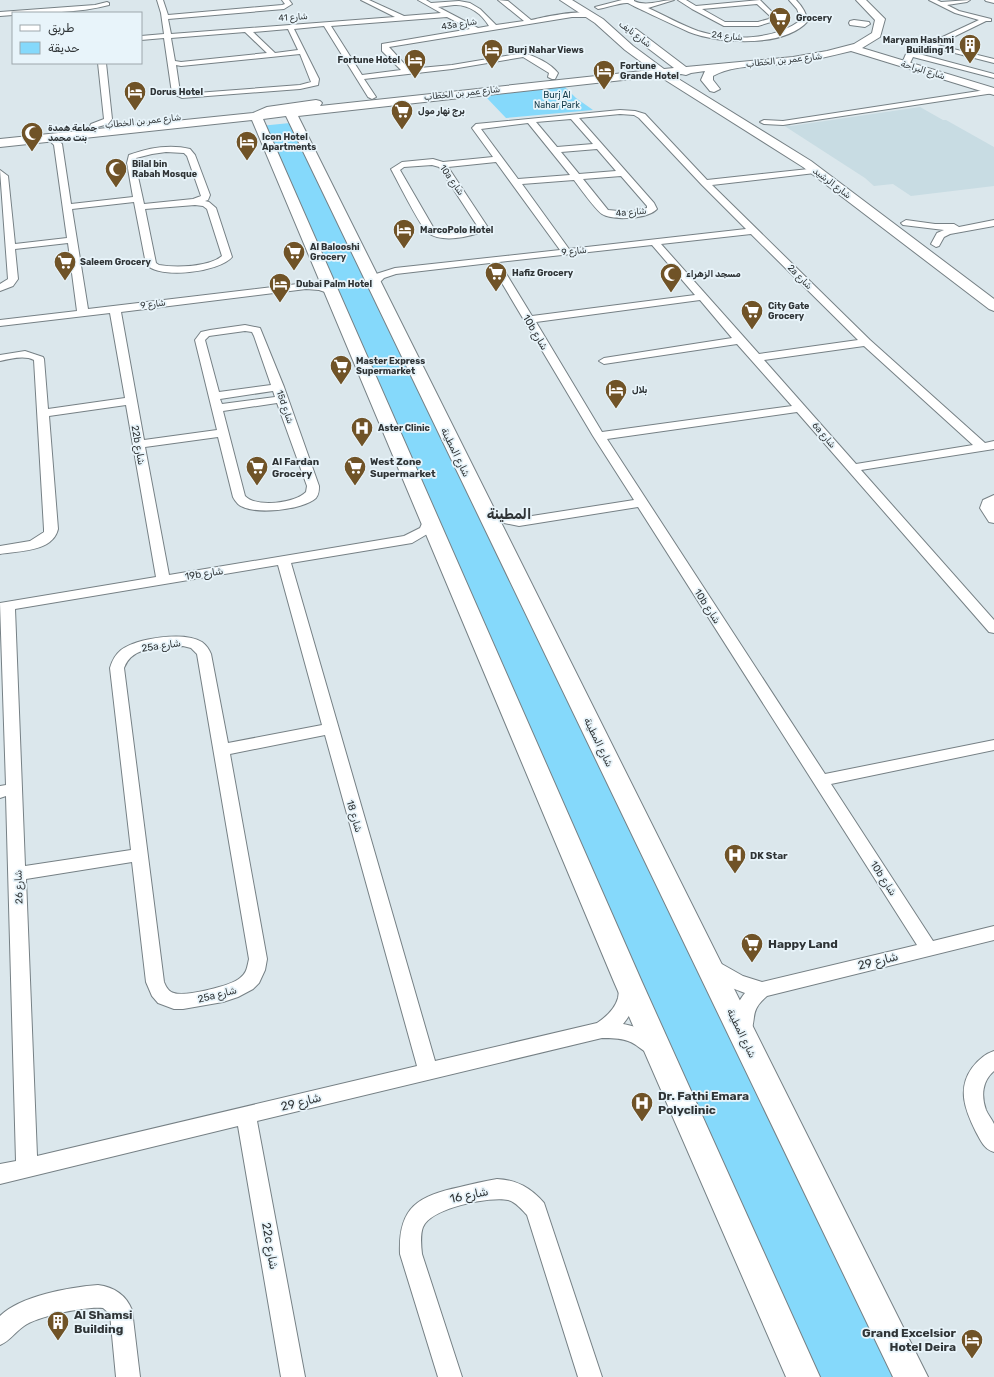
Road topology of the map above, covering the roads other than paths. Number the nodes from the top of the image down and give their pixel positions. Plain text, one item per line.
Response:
1 (160, 0) edge
2 (364, 0) edge
3 (501, 0) edge
4 (566, 0) edge
5 (570, 0) edge
6 (628, 0) edge
7 (671, 0) edge
8 (681, 0) edge
9 (792, 0) edge
10 (932, 0) edge
11 (967, 0) edge
12 (988, 0) edge
13 (994, 1) edge
14 (286, 3) edge
15 (430, 4) edge
16 (856, 4) edge
17 (940, 4) junction
18 (724, 5) junction
19 (106, 6) edge
20 (638, 6) junction
21 (774, 6) dead end
22 (694, 8) junction
23 (764, 9) edge
24 (591, 10) edge
25 (730, 10) dead end
26 (756, 11) dead end
27 (27, 12) edge
28 (12, 13) edge
29 (779, 13) dead end
30 (0, 14) edge
31 (447, 15) junction
32 (392, 16) junction
33 (611, 16) dead end
34 (735, 16) dead end
35 (165, 17) junction
36 (986, 19) junction
37 (994, 21) edge
38 (531, 22) junction
39 (854, 23) dead end
40 (865, 24) junction
41 (623, 25) dead end
42 (742, 25) junction
43 (330, 26) junction
44 (290, 27) junction
45 (493, 28) junction
46 (247, 30) junction
47 (476, 30) junction
48 (167, 36) junction
49 (142, 38) edge
50 (610, 42) dead end
51 (940, 45) junction
52 (857, 46) junction
53 (627, 50) junction
54 (303, 52) junction
55 (768, 54) junction
56 (273, 55) junction
57 (823, 56) junction
58 (751, 57) junction
59 (730, 60) junction
60 (909, 60) junction
61 (992, 60) edge
62 (171, 62) junction
63 (102, 64) edge
64 (669, 67) junction
65 (605, 68) dead end
66 (407, 72) junction
67 (360, 76) junction
68 (994, 76) edge
69 (552, 77) junction
70 (578, 78) junction
71 (531, 86) junction
72 (714, 89) junction
73 (993, 90) edge
74 (693, 93) junction
75 (726, 96) dead end
76 (372, 97) junction
77 (308, 107) junction
78 (752, 114) dead end
79 (573, 116) junction
80 (222, 120) junction
81 (530, 120) junction
82 (764, 122) junction
83 (94, 126) junction
84 (780, 126) junction
85 (263, 131) junction
86 (0, 136) edge
87 (71, 136) junction
88 (42, 139) junction
89 (0, 143) edge
90 (58, 144) junction
91 (600, 146) junction
92 (554, 150) junction
93 (309, 154) junction
94 (498, 159) junction
95 (442, 165) junction
96 (819, 165) junction
97 (0, 173) edge
98 (623, 173) junction
99 (784, 174) junction
100 (576, 177) junction
101 (828, 180) junction
102 (516, 182) junction
103 (705, 183) junction
104 (871, 197) dead end
105 (195, 202) junction
106 (140, 203) junction
107 (67, 207) junction
108 (894, 213) dead end
109 (906, 223) junction
110 (994, 223) edge
111 (4, 224) edge
112 (967, 227) junction
113 (753, 231) junction
114 (72, 240) junction
115 (654, 242) junction
116 (936, 244) junction
117 (10, 247) junction
118 (567, 252) junction
119 (493, 260) junction
120 (940, 262) junction
121 (395, 271) junction
122 (368, 274) junction
123 (321, 284) junction
124 (0, 288) edge
125 (702, 297) junction
126 (994, 306) edge
127 (115, 309) junction
128 (83, 313) junction
129 (529, 320) junction
130 (0, 323) edge
131 (740, 340) junction
132 (866, 342) junction
133 (0, 358) edge
134 (756, 358) junction
135 (604, 361) dead end
136 (278, 387) junction
137 (214, 396) junction
138 (282, 399) junction
139 (131, 401) junction
140 (217, 408) junction
141 (800, 408) junction
142 (44, 413) junction
143 (223, 433) junction
144 (599, 436) junction
145 (139, 444) junction
146 (988, 446) edge
147 (853, 468) junction
148 (994, 499) edge
149 (641, 503) junction
150 (484, 510) junction
151 (994, 519) edge
152 (430, 520) junction
153 (519, 522) junction
154 (407, 540) junction
155 (502, 546) junction
156 (0, 550) edge
157 (444, 552) junction
158 (282, 560) junction
159 (162, 580) junction
160 (4, 606) edge
161 (994, 629) edge
162 (331, 729) junction
163 (994, 745) edge
164 (221, 750) junction
165 (821, 780) junction
166 (7, 790) edge
167 (139, 855) junction
168 (17, 874) junction
169 (994, 932) edge
170 (930, 949) junction
171 (708, 964) junction
172 (628, 982) junction
173 (762, 990) junction
174 (602, 1030) junction
175 (742, 1034) junction
176 (659, 1053) junction
177 (994, 1059) edge
178 (428, 1071) junction
179 (246, 1115) junction
180 (994, 1144) edge
181 (28, 1168) junction
182 (0, 1174) edge
183 (0, 1334) edge
184 (128, 1377) edge
185 (293, 1377) edge
186 (450, 1377) edge
187 (590, 1377) edge
188 (803, 1377) edge
189 (911, 1377) edge

1 - 35 street
2 - 32 street
3 - 38 street
4 - 24 main road, شارع نايف
5 - 24 main road
6 - 20 street, شارع 24
6 - 24 street, 43a شارع
7 - 20 street
8 - 22 street
9 - 20 street, شارع 24
10 - 17 street
11 - 17 street
12 - 13 street
14 - 35 street
15 - 31 street
15 - 45 street
16 - 40 main road
16 - 52 main road
17 - 36 street
18 - 22 street
18 - 23 street
18 - 25 street
19 - 27 street
21 - 23 street
22 - 42 street
23 - 26 street
23 - 29 street
23 - 42 street
24 - 33 main road, شارع نايف
24 - 38 street, 43a شارع
24 - 53 main road, شارع نايف
24 - 64 main road
28 - 30 street
31 - 32 street, شارع 41
31 - 47 street
32 - 43 street, شارع 41
34 - 42 street
35 - 48 street
36 - 37 street
36 - 51 street
38 - 45 street, 43a شارع
39 - 40 main road
40 - 55 main road, شارع عمر بن الخطاب
41 - 64 main road, شارع نايف
43 - 44 street, شارع 41
43 - 67 street
44 - 46 street, شارع 41
44 - 54 street
45 - 47 street, 43a شارع
46 - 48 street, شارع 41
46 - 56 street
47 - 66 street, 43a شارع
48 - 49 street, شارع 41
48 - 62 street
50 - 53 main road
51 - 60 street
51 - 61 street
52 - 57 main road, شارع عمر بن الخطاب
52 - 60 main road, شارع البراحة
53 - 64 main road, شارع نايف
54 - 56 street
54 - 62 street
55 - 58 main road, شارع عمر بن الخطاب
55 - 64 main road
56 - 62 street
57 - 59 main road, شارع عمر بن الخطاب
57 - 60 main road
58 - 59 main road
58 - 64 main road, شارع عمر بن الخطاب
59 - 64 main road, شارع عمر بن الخطاب
59 - 72 main road
60 - 68 street
60 - 73 main road, شارع البراحة
63 - 83 street
64 - 70 main road, شارع عمر بن الخطاب
64 - 71 main road
64 - 72 main road
64 - 74 main road, شارع الرشيد
64 - 82 main road
65 - 70 main road
66 - 67 street
66 - 69 street
67 - 76 street
69 - 70 main road, شارع عمر بن الخطاب
69 - 76 main road, شارع عمر بن الخطاب
70 - 71 main road, شارع عمر بن الخطاب
70 - 74 main road
71 - 77 main road, شارع عمر بن الخطاب
72 - 75 main road
73 - 84 street
74 - 96 main road, شارع الرشيد
76 - 77 main road, شارع عمر بن الخطاب
77 - 83 main road, شارع عمر بن الخطاب
77 - 85 main road, شارع عمر بن الخطاب
77 - 85 main road
77 - 93 main road, شارع المطينة
78 - 82 main road, شارع الرشيد
79 - 81 street, 2a شارع
79 - 91 street, 4a شارع
79 - 103 street, 2a شارع
80 - 85 main road, شارع عمر بن الخطاب
80 - 85 main road
80 - 87 main road, شارع عمر بن الخطاب
81 - 92 street, 4a شارع
81 - 94 street, 2a شارع
82 - 84 main road, شارع الرشيد
83 - 86 main road, شارع عمر بن الخطاب
84 - 96 main road, شارع الرشيد
85 - 93 main road
85 - 123 main road
87 - 88 main road, شارع عمر بن الخطاب
87 - 90 street
88 - 89 main road, شارع عمر بن الخطاب
88 - 90 street
90 - 107 street
91 - 92 street
91 - 98 street, 4a شارع
92 - 100 street, 4a شارع
93 - 122 main road, شارع المطينة
94 - 95 street
94 - 102 street
95 - 95 street, 10a شارع
96 - 99 street
96 - 101 main road, شارع الرشيد
96 - 104 main road
97 - 111 street
98 - 100 street
98 - 100 street, 4a شارع
99 - 101 street
99 - 103 street
100 - 102 street
101 - 120 main road, شارع الرشيد
102 - 118 street
103 - 113 street, 2a شارع
105 - 106 street
105 - 106 street
105 - 106 street
106 - 107 street
107 - 114 street
108 - 109 main road, شارع الرشيد
109 - 112 street
109 - 116 main road, شارع الرشيد
110 - 112 street
111 - 117 street
112 - 116 street
113 - 115 street, شارع 9
113 - 132 street, 2a شارع
114 - 117 street
114 - 128 street
115 - 118 street, شارع 9
115 - 125 street, 6a شارع
116 - 120 main road, شارع الرشيد
117 - 124 street
118 - 119 street, شارع 9
119 - 121 street, شارع 9
119 - 129 street, 10b شارع
120 - 126 main road, شارع الرشيد
121 - 122 street, شارع 9
121 - 122 street, شارع 9
122 - 150 main road, شارع المطينة
123 - 127 street, شارع 9
123 - 152 main road
125 - 129 street
125 - 131 street, 6a شارع
127 - 128 street, شارع 9
127 - 139 street, 22b شارع
128 - 130 street, شارع 9
129 - 144 street, 10b شارع
131 - 134 street, 6a شارع
131 - 135 street
132 - 134 street
132 - 146 street, 2a شارع
133 - 142 street
134 - 141 street, 6a شارع
136 - 137 street
136 - 137 street, 15d شارع
136 - 138 street, 15d شارع
137 - 140 street, 15d شارع
138 - 140 street
138 - 143 street, 15d شارع
139 - 142 street
139 - 145 street, 22b شارع
140 - 143 street, 15d شارع
141 - 144 street
141 - 147 street, 6a شارع
142 - 156 street
143 - 145 street
144 - 149 street, 10b شارع
145 - 159 street, 22b شارع
146 - 147 street
147 - 161 street, 6a شارع
148 - 151 street
149 - 153 street
149 - 165 street, 10b شارع
150 - 153 street
150 - 155 main road, شارع المطينة
152 - 154 street, 19b شارع
152 - 157 main road
153 - 155 street
154 - 157 street, 19b شارع
154 - 158 street, 19b شارع
155 - 171 main road, شارع المطينة
157 - 172 main road
158 - 159 street, 19b شارع
158 - 162 street, شارع 18
159 - 160 street, 19b شارع
160 - 166 street, شارع 26
162 - 164 street
162 - 178 street, شارع 18
163 - 165 street
164 - 167 street, 25a شارع
164 - 167 street, 25a شارع
165 - 170 street, 10b شارع
166 - 168 street, شارع 26
167 - 168 street
168 - 181 street, شارع 26
169 - 170 street, شارع 29
170 - 173 street, شارع 29
171 - 173 street, شارع 29
171 - 175 main road, شارع المطينة
172 - 174 street, شارع 29
172 - 176 main road
173 - 175 street, شارع 29
174 - 176 street, شارع 29
174 - 178 street, شارع 29
175 - 189 main road, شارع المطينة
176 - 188 main road
177 - 180 street
178 - 179 street, شارع 29
179 - 181 street, شارع 29
179 - 185 street, 22c شارع
181 - 182 street, شارع 29
183 - 184 street
186 - 187 street, شارع 16

